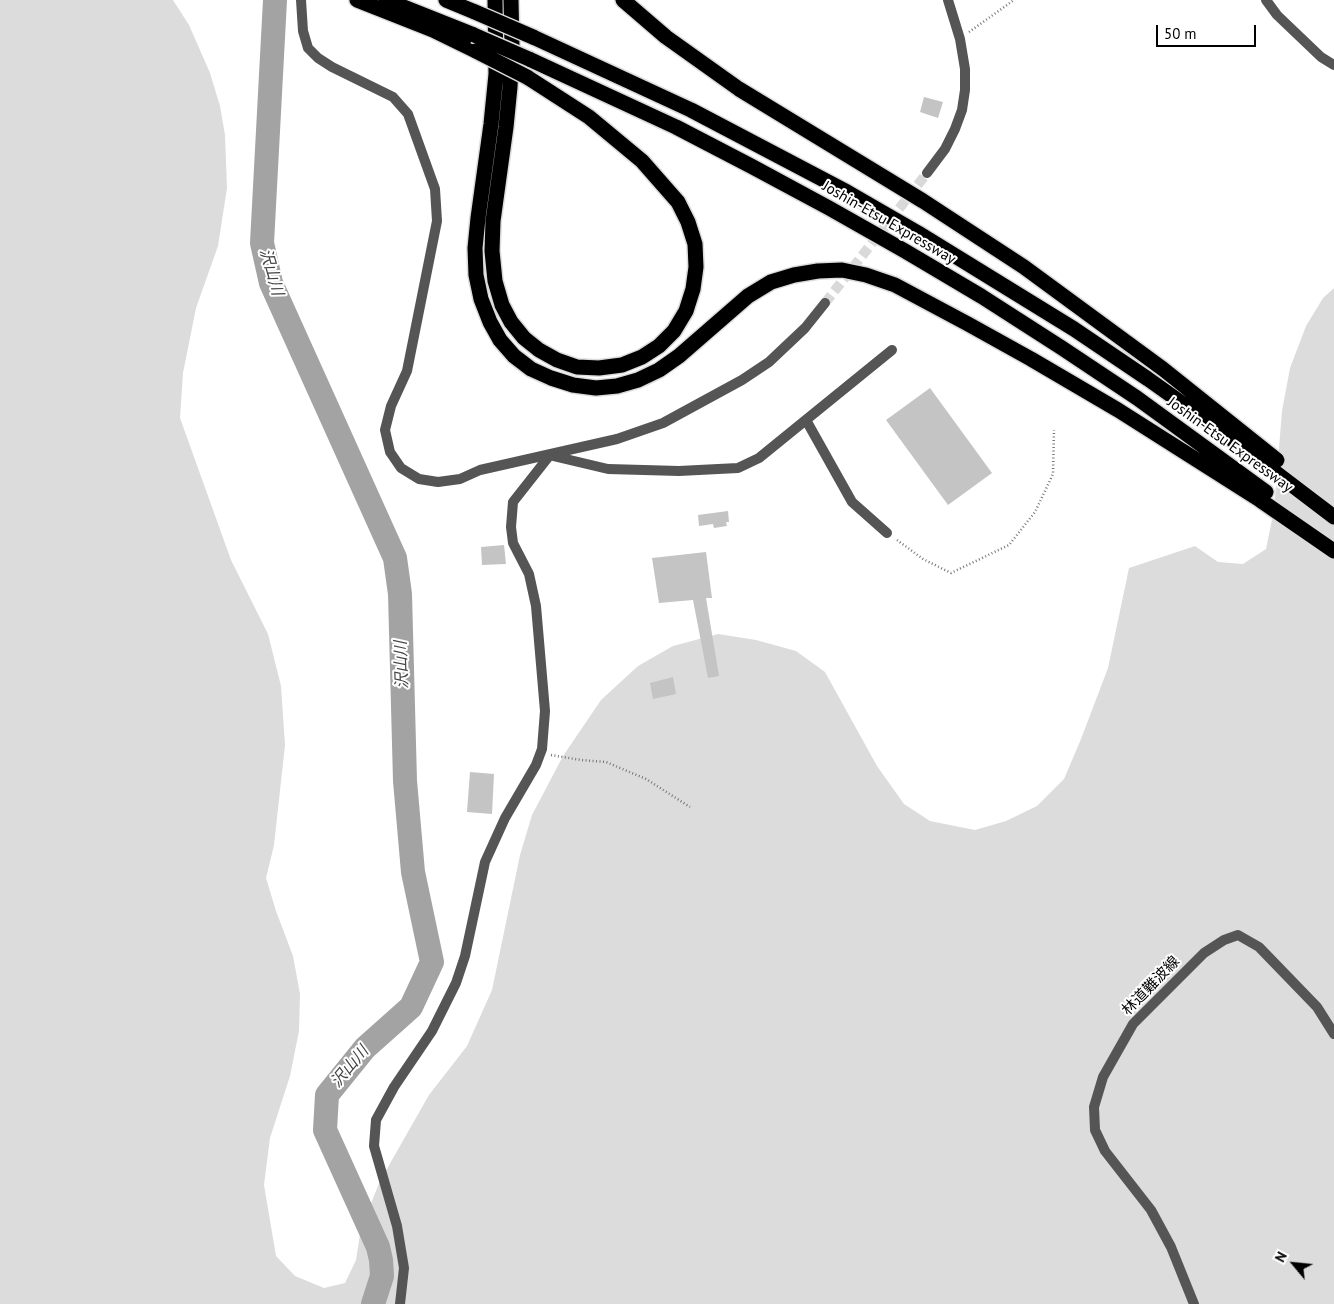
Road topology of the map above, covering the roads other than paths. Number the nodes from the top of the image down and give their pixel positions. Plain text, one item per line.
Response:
1 (301, 0) edge
2 (357, 0) edge
3 (386, 0) edge
4 (446, 0) edge
5 (495, 0) edge
6 (511, 0) edge
7 (623, 0) edge
8 (948, 0) edge
9 (1266, 0) edge
10 (1334, 65) edge
11 (927, 173) tunnel mouth
12 (826, 303) tunnel mouth
13 (892, 350) dead end
14 (806, 420) junction
15 (550, 455) junction
16 (1334, 508) edge
17 (1334, 517) edge
18 (887, 532) road end
19 (1334, 546) edge
20 (1334, 551) edge
21 (1334, 1034) edge
22 (400, 1304) edge
23 (1194, 1304) edge

1 - 15 street
2 - 6 highway, bridge
3 - 19 highway, Joshin-Etsu Expressway, bridge
4 - 17 highway, Joshin-Etsu Expressway, bridge
5 - 20 highway
7 - 16 highway
8 - 11 street
9 - 10 street
12 - 15 street
13 - 14 street
14 - 15 street
14 - 18 street
15 - 22 street
21 - 23 street, 林道難波線

